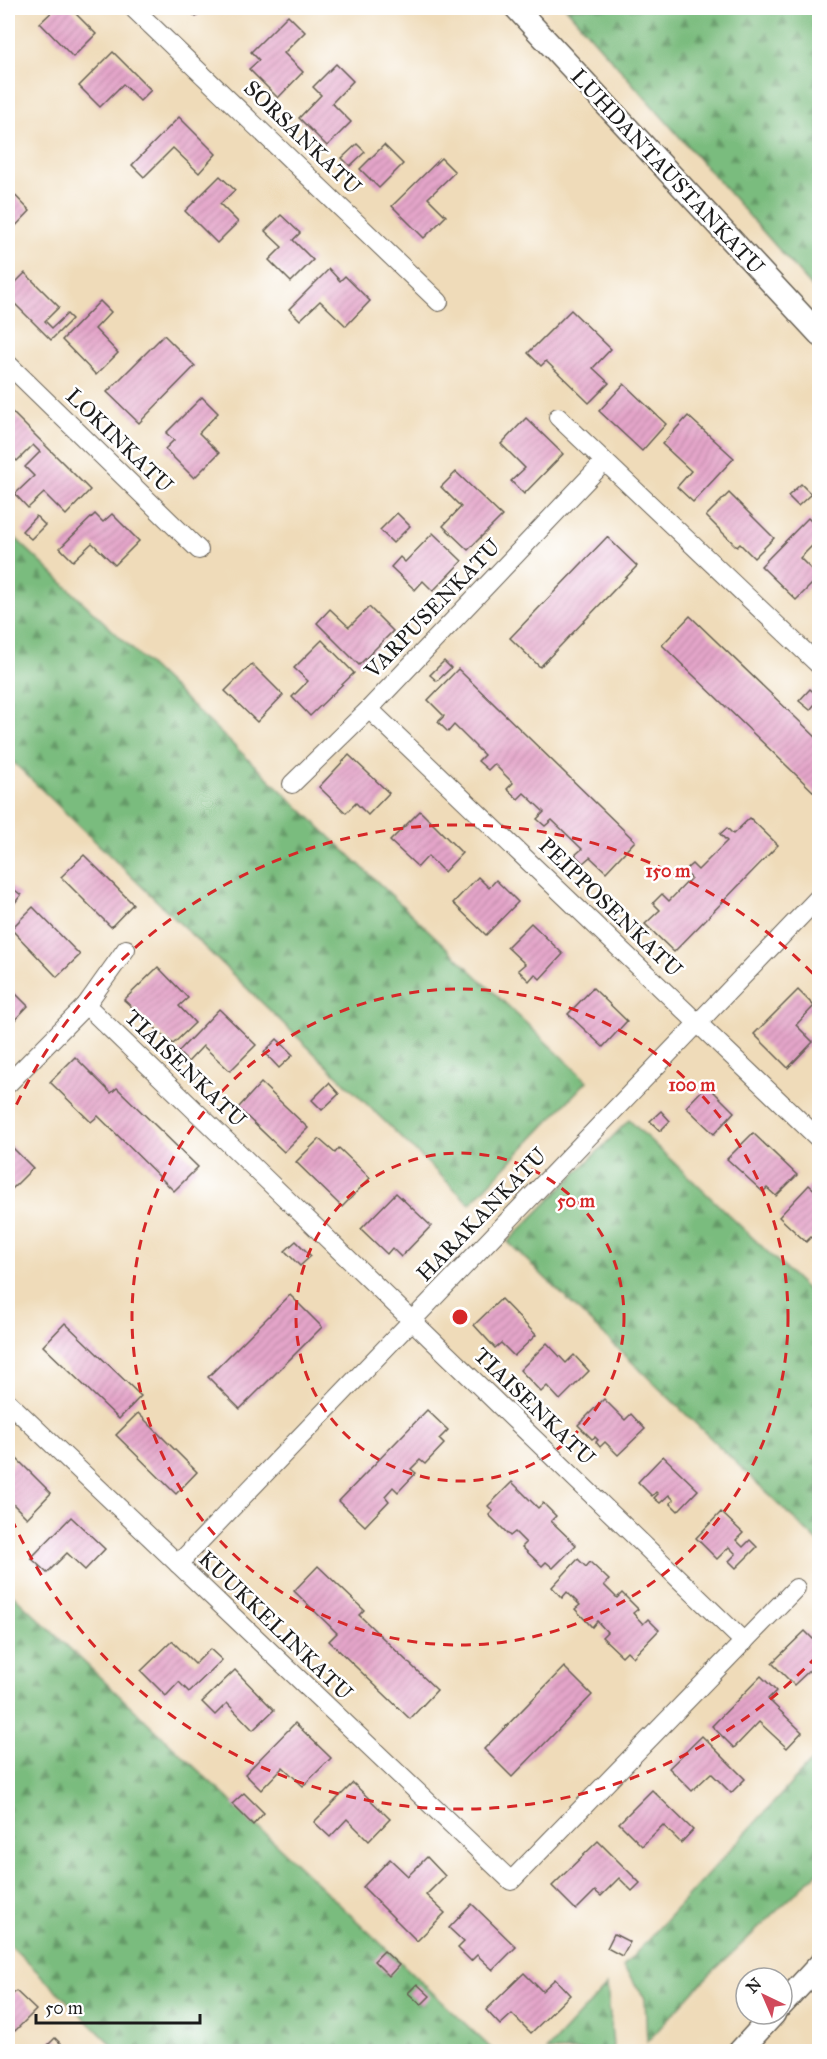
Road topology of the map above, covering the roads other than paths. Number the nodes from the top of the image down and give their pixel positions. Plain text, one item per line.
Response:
1 (133, 8) edge
2 (516, 8) edge
3 (439, 302) dead end
4 (819, 335) edge
5 (8, 364) edge
6 (558, 417) dead end
7 (604, 462) junction
8 (199, 550) dead end
9 (819, 666) edge
10 (369, 709) junction
11 (292, 784) dead end
12 (819, 896) edge
13 (126, 949) dead end
14 (86, 1005) junction
15 (698, 1023) junction
16 (8, 1084) edge
17 (819, 1140) edge
18 (412, 1320) junction
19 (8, 1402) edge
20 (178, 1564) junction
21 (796, 1588) dead end
22 (744, 1642) junction
23 (819, 1964) edge
24 (794, 1992) edge
25 (763, 2026) edge
26 (739, 2052) edge

1 - 3 street, SORSANKATU
2 - 4 street, LUHDANTAUSTANKATU
5 - 8 street, LOKINKATU
6 - 7 street
7 - 9 street
7 - 10 street, VARPUSENKATU
10 - 11 street, VARPUSENKATU
10 - 15 street, PEIPPOSENKATU
12 - 15 street, HARAKANKATU
13 - 14 street
14 - 16 street
14 - 18 street, TIAISENKATU
15 - 17 street, PEIPPOSENKATU
15 - 18 street, HARAKANKATU
18 - 20 street, HARAKANKATU
18 - 22 street, TIAISENKATU
19 - 20 street, KUUKKELINKATU
20 - 22 street, KUUKKELINKATU
21 - 22 street
23 - 24 street
25 - 26 street

